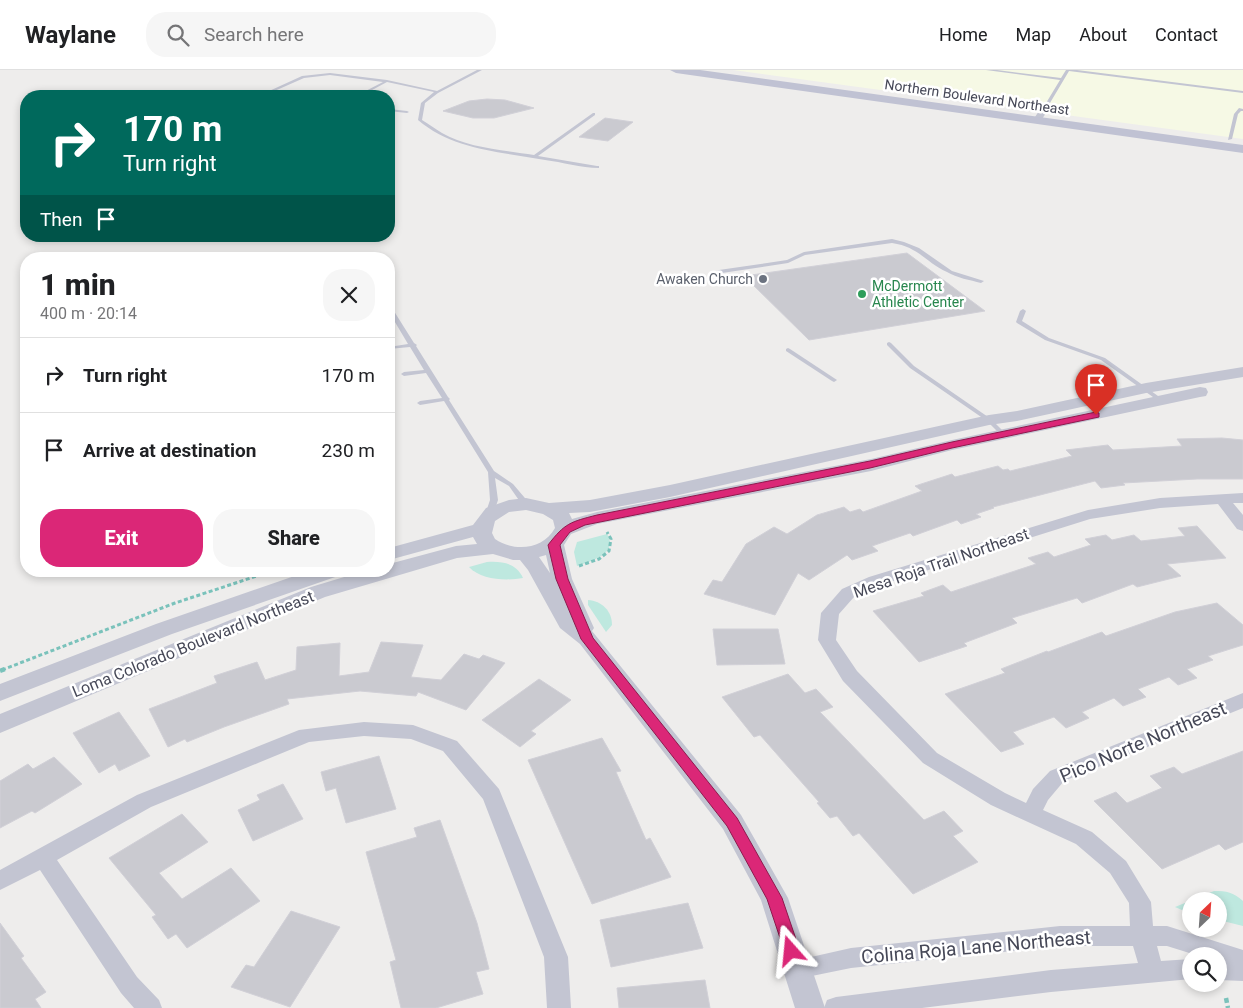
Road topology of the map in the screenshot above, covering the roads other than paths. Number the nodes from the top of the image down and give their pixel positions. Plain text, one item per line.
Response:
1 (676, 70) edge
2 (719, 70) edge
3 (988, 70) edge
4 (1068, 70) edge
5 (476, 71) edge
6 (1062, 79) junction
7 (388, 81) junction
8 (273, 90) edge
9 (370, 90) edge
10 (437, 92) junction
11 (1243, 92) edge
12 (1243, 110) edge
13 (395, 111) edge
14 (407, 112) dead end
15 (594, 114) dead end
16 (1040, 117) junction
17 (1230, 139) junction
18 (1243, 140) edge
19 (1243, 149) edge
20 (534, 156) junction
21 (597, 167) dead end
22 (718, 280) dead end
23 (981, 281) dead end
24 (1022, 311) dead end
25 (395, 318) edge
26 (889, 344) dead end
27 (414, 345) junction
28 (395, 347) edge
29 (788, 350) dead end
30 (429, 371) junction
31 (1243, 372) edge
32 (404, 374) dead end
33 (834, 380) dead end
34 (1243, 382) edge
35 (1146, 388) junction
36 (447, 399) junction
37 (1162, 400) junction
38 (420, 403) dead end
39 (988, 420) junction
40 (1004, 435) junction
41 (491, 472) junction
42 (1243, 498) edge
43 (1222, 499) junction
44 (526, 504) junction
45 (550, 509) junction
46 (485, 522) junction
47 (1243, 526) edge
48 (559, 537) junction
49 (494, 548) junction
50 (395, 552) edge
51 (526, 554) junction
52 (395, 569) edge
53 (313, 577) edge
54 (368, 577) edge
55 (588, 639) junction
56 (0, 693) edge
57 (1243, 700) edge
58 (0, 724) edge
59 (1031, 814) junction
60 (43, 857) junction
61 (0, 881) edge
62 (1142, 936) junction
63 (1243, 960) edge
64 (797, 968) junction
65 (1182, 970) edge
66 (1227, 970) edge
67 (1243, 971) edge
68 (1152, 972) junction
69 (150, 1008) edge
70 (560, 1008) edge
71 (810, 1008) edge
72 (836, 1008) edge

1 - 16 main road, Northern Boulevard Northeast
2 - 16 main road, Northern Boulevard Northeast
3 - 6 lane
4 - 6 lane
4 - 11 lane
5 - 10 lane
6 - 16 lane
7 - 8 lane
7 - 9 lane
7 - 10 lane
10 - 20 lane
12 - 17 lane
13 - 14 lane
15 - 20 lane
16 - 17 main road, Northern Boulevard Northeast
16 - 19 main road, Northern Boulevard Northeast
17 - 18 main road, Northern Boulevard Northeast
20 - 21 lane
22 - 23 lane
24 - 35 lane
25 - 27 lane
26 - 39 lane
27 - 28 lane
27 - 30 lane
29 - 33 lane
30 - 32 lane
30 - 36 lane
31 - 35 street
34 - 37 street, Loma Colorado Boulevard Northeast
35 - 37 lane
35 - 39 street
36 - 38 lane
36 - 41 lane
37 - 40 street, Loma Colorado Boulevard Northeast
39 - 40 lane
39 - 45 street
40 - 48 street, Loma Colorado Boulevard Northeast
41 - 44 lane
41 - 46 lane
42 - 43 street, Mesa Roja Trail Northeast
43 - 47 street
43 - 59 street, Mesa Roja Trail Northeast
44 - 45 street
44 - 46 street
45 - 48 street
46 - 49 street
46 - 50 street
48 - 51 street, Loma Colorado Boulevard Northeast
48 - 55 street
49 - 51 street, Loma Colorado Boulevard Northeast
49 - 52 street, Loma Colorado Boulevard Northeast
51 - 55 street
53 - 56 street, Loma Colorado Boulevard Northeast
54 - 58 street, Loma Colorado Boulevard Northeast
55 - 64 street
57 - 59 street, Pico Norte Northeast
59 - 62 street, Mesa Roja Trail Northeast
60 - 61 street
60 - 69 street
60 - 70 street
62 - 63 street, Colina Roja Lane Northeast
62 - 64 street, Colina Roja Lane Northeast
62 - 68 street, Mesa Roja Trail Northeast
64 - 71 street
65 - 68 street
66 - 67 street
68 - 72 street

